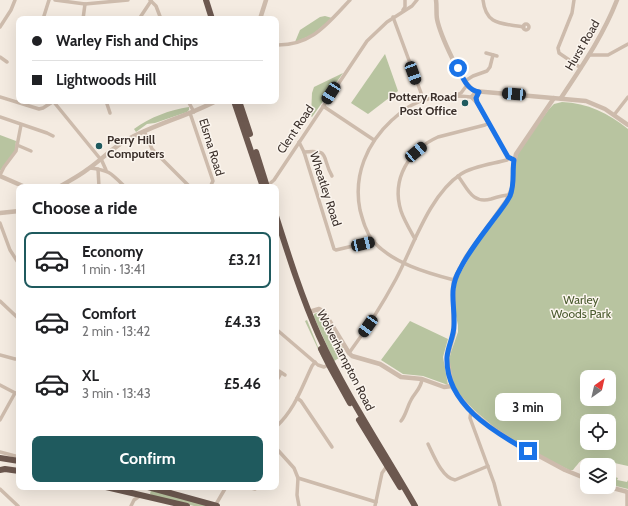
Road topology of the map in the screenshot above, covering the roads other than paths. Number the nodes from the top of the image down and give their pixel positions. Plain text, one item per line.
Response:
1 (15, 0) edge
2 (49, 0) edge
3 (55, 0) edge
4 (128, 0) edge
5 (201, 0) edge
6 (206, 0) edge
7 (266, 0) edge
8 (350, 0) edge
9 (405, 0) edge
10 (417, 0) edge
11 (436, 0) edge
12 (441, 0) edge
13 (483, 0) edge
14 (574, 0) edge
15 (617, 0) edge
16 (150, 1) edge
17 (85, 4) junction
18 (437, 10) junction
19 (402, 11) junction
20 (44, 16) edge
21 (83, 16) edge
22 (141, 16) edge
23 (159, 16) edge
24 (207, 16) edge
25 (211, 16) edge
26 (261, 16) edge
27 (393, 17) junction
28 (0, 27) edge
29 (524, 27) dead end
30 (628, 44) edge
31 (279, 46) edge
32 (486, 53) dead end
33 (590, 55) junction
34 (0, 58) edge
35 (7, 62) dead end
36 (581, 68) junction
37 (466, 83) junction
38 (463, 90) junction
39 (478, 92) junction
40 (455, 96) junction
41 (0, 97) edge
42 (469, 97) junction
43 (628, 97) edge
44 (554, 98) junction
45 (561, 98) junction
46 (424, 101) junction
47 (16, 102) edge
48 (477, 102) junction
49 (23, 104) edge
50 (49, 104) edge
51 (55, 104) edge
52 (107, 104) edge
53 (189, 104) edge
54 (209, 104) edge
55 (235, 104) edge
56 (240, 104) edge
57 (323, 106) junction
58 (192, 112) junction
59 (110, 113) dead end
60 (614, 115) junction
61 (0, 117) edge
62 (489, 123) junction
63 (21, 125) junction
64 (628, 126) edge
65 (144, 131) junction
66 (53, 136) dead end
67 (374, 140) junction
68 (299, 142) junction
69 (17, 144) junction
70 (31, 151) dead end
71 (304, 152) junction
72 (509, 158) junction
73 (101, 159) junction
74 (514, 160) junction
75 (90, 168) junction
76 (98, 169) junction
77 (106, 170) junction
78 (0, 175) edge
79 (332, 176) dead end
80 (458, 176) junction
81 (19, 184) edge
82 (64, 184) edge
83 (99, 184) edge
84 (122, 184) edge
85 (187, 184) edge
86 (212, 184) edge
87 (265, 184) edge
88 (265, 184) edge
89 (269, 184) edge
90 (510, 195) junction
91 (16, 211) edge
92 (0, 213) edge
93 (0, 223) edge
94 (279, 226) edge
95 (279, 238) edge
96 (414, 239) junction
97 (374, 241) junction
98 (16, 259) edge
99 (404, 264) junction
100 (454, 280) junction
101 (0, 301) edge
102 (308, 313) junction
103 (16, 316) edge
104 (279, 332) edge
105 (349, 353) junction
106 (0, 355) edge
107 (16, 359) edge
108 (315, 362) junction
109 (330, 364) junction
110 (279, 374) edge
111 (285, 376) dead end
112 (422, 380) junction
113 (0, 385) edge
114 (452, 386) junction
115 (15, 393) joint
116 (297, 398) junction
117 (471, 411) junction
118 (0, 420) edge
119 (401, 421) dead end
120 (279, 424) edge
121 (428, 444) dead end
122 (332, 447) dead end
123 (279, 451) edge
124 (0, 452) edge
125 (16, 456) edge
126 (0, 459) edge
127 (16, 461) edge
128 (389, 465) junction
129 (488, 466) junction
130 (0, 469) edge
131 (16, 471) edge
132 (580, 476) edge
133 (298, 478) junction
134 (616, 488) edge
135 (0, 489) edge
136 (130, 490) edge
137 (132, 490) edge
138 (146, 490) edge
139 (171, 490) edge
140 (224, 490) edge
141 (628, 492) edge
142 (142, 494) junction
143 (134, 500) junction
144 (376, 504) edge
145 (18, 506) edge
146 (132, 506) edge
147 (187, 506) edge
148 (216, 506) edge
149 (299, 506) edge
150 (411, 506) edge
151 (415, 506) edge
152 (500, 506) edge
153 (627, 506) edge

1 - 28 street
2 - 20 street
3 - 17 street
4 - 17 street
5 - 24 highway
6 - 25 highway
7 - 26 street
8 - 31 street
9 - 19 street
10 - 19 street, Clent Road
11 - 18 street
12 - 18 street
13 - 29 street
14 - 36 street
15 - 33 street, Hurst Road
16 - 22 street
16 - 23 street
17 - 21 street
18 - 37 street
19 - 27 street, Clent Road
27 - 46 street
27 - 57 street, Clent Road
30 - 33 street
32 - 37 street
33 - 36 street, Hurst Road
34 - 35 street
36 - 45 street, Hurst Road
37 - 38 street
37 - 39 street
38 - 40 street
38 - 42 street
39 - 42 street
39 - 44 street
39 - 48 street
40 - 42 street
40 - 46 street
41 - 47 street
42 - 48 street
43 - 60 street
44 - 45 street
44 - 74 street
45 - 60 street
46 - 67 street
48 - 62 street
49 - 50 street
51 - 73 street
52 - 59 street
53 - 58 street, Elsma Road
54 - 58 street
55 - 87 highway
56 - 88 highway
57 - 67 street
57 - 68 street, Clent Road
58 - 65 street
58 - 86 street, Elsma Road
60 - 64 street
61 - 63 street
62 - 72 street
62 - 96 street
63 - 66 street
63 - 69 street
65 - 73 street
65 - 85 street
67 - 97 street
68 - 71 street, Wheatley Road
68 - 89 street, Clent Road
69 - 70 street
69 - 78 street
71 - 79 street
71 - 97 street, Wheatley Road
72 - 74 street
72 - 80 street
73 - 75 street
73 - 77 street
74 - 90 street
75 - 76 street
75 - 82 street
76 - 77 street
76 - 83 street
77 - 84 street
78 - 81 street
80 - 90 street
80 - 96 street
90 - 100 street
91 - 92 street
93 - 98 street
94 - 102 highway, Wolverhampton Road
95 - 102 highway, Wolverhampton Road
96 - 99 street
97 - 99 street
99 - 100 street
99 - 105 street
100 - 114 street
101 - 103 street
102 - 105 street
102 - 109 highway, Wolverhampton Road
104 - 108 street
105 - 112 street
106 - 107 street
108 - 109 street
108 - 116 street
109 - 128 highway, Wolverhampton Road
110 - 111 street
112 - 114 street
112 - 119 street
113 - 115 street
114 - 117 street
115 - 118 street
116 - 120 street
116 - 122 street
117 - 129 street
117 - 132 street
121 - 129 street
123 - 133 street
124 - 125 street
126 - 127 highway
126 - 130 highway
128 - 144 street
128 - 150 highway, Wolverhampton Road
128 - 151 highway, Wolverhampton Road
129 - 152 street
130 - 131 highway
133 - 144 street
133 - 149 street
134 - 141 street
135 - 145 street
136 - 143 street
137 - 142 highway
138 - 142 highway
139 - 148 highway
140 - 148 street
141 - 153 street
142 - 143 street
142 - 147 highway
143 - 146 street

